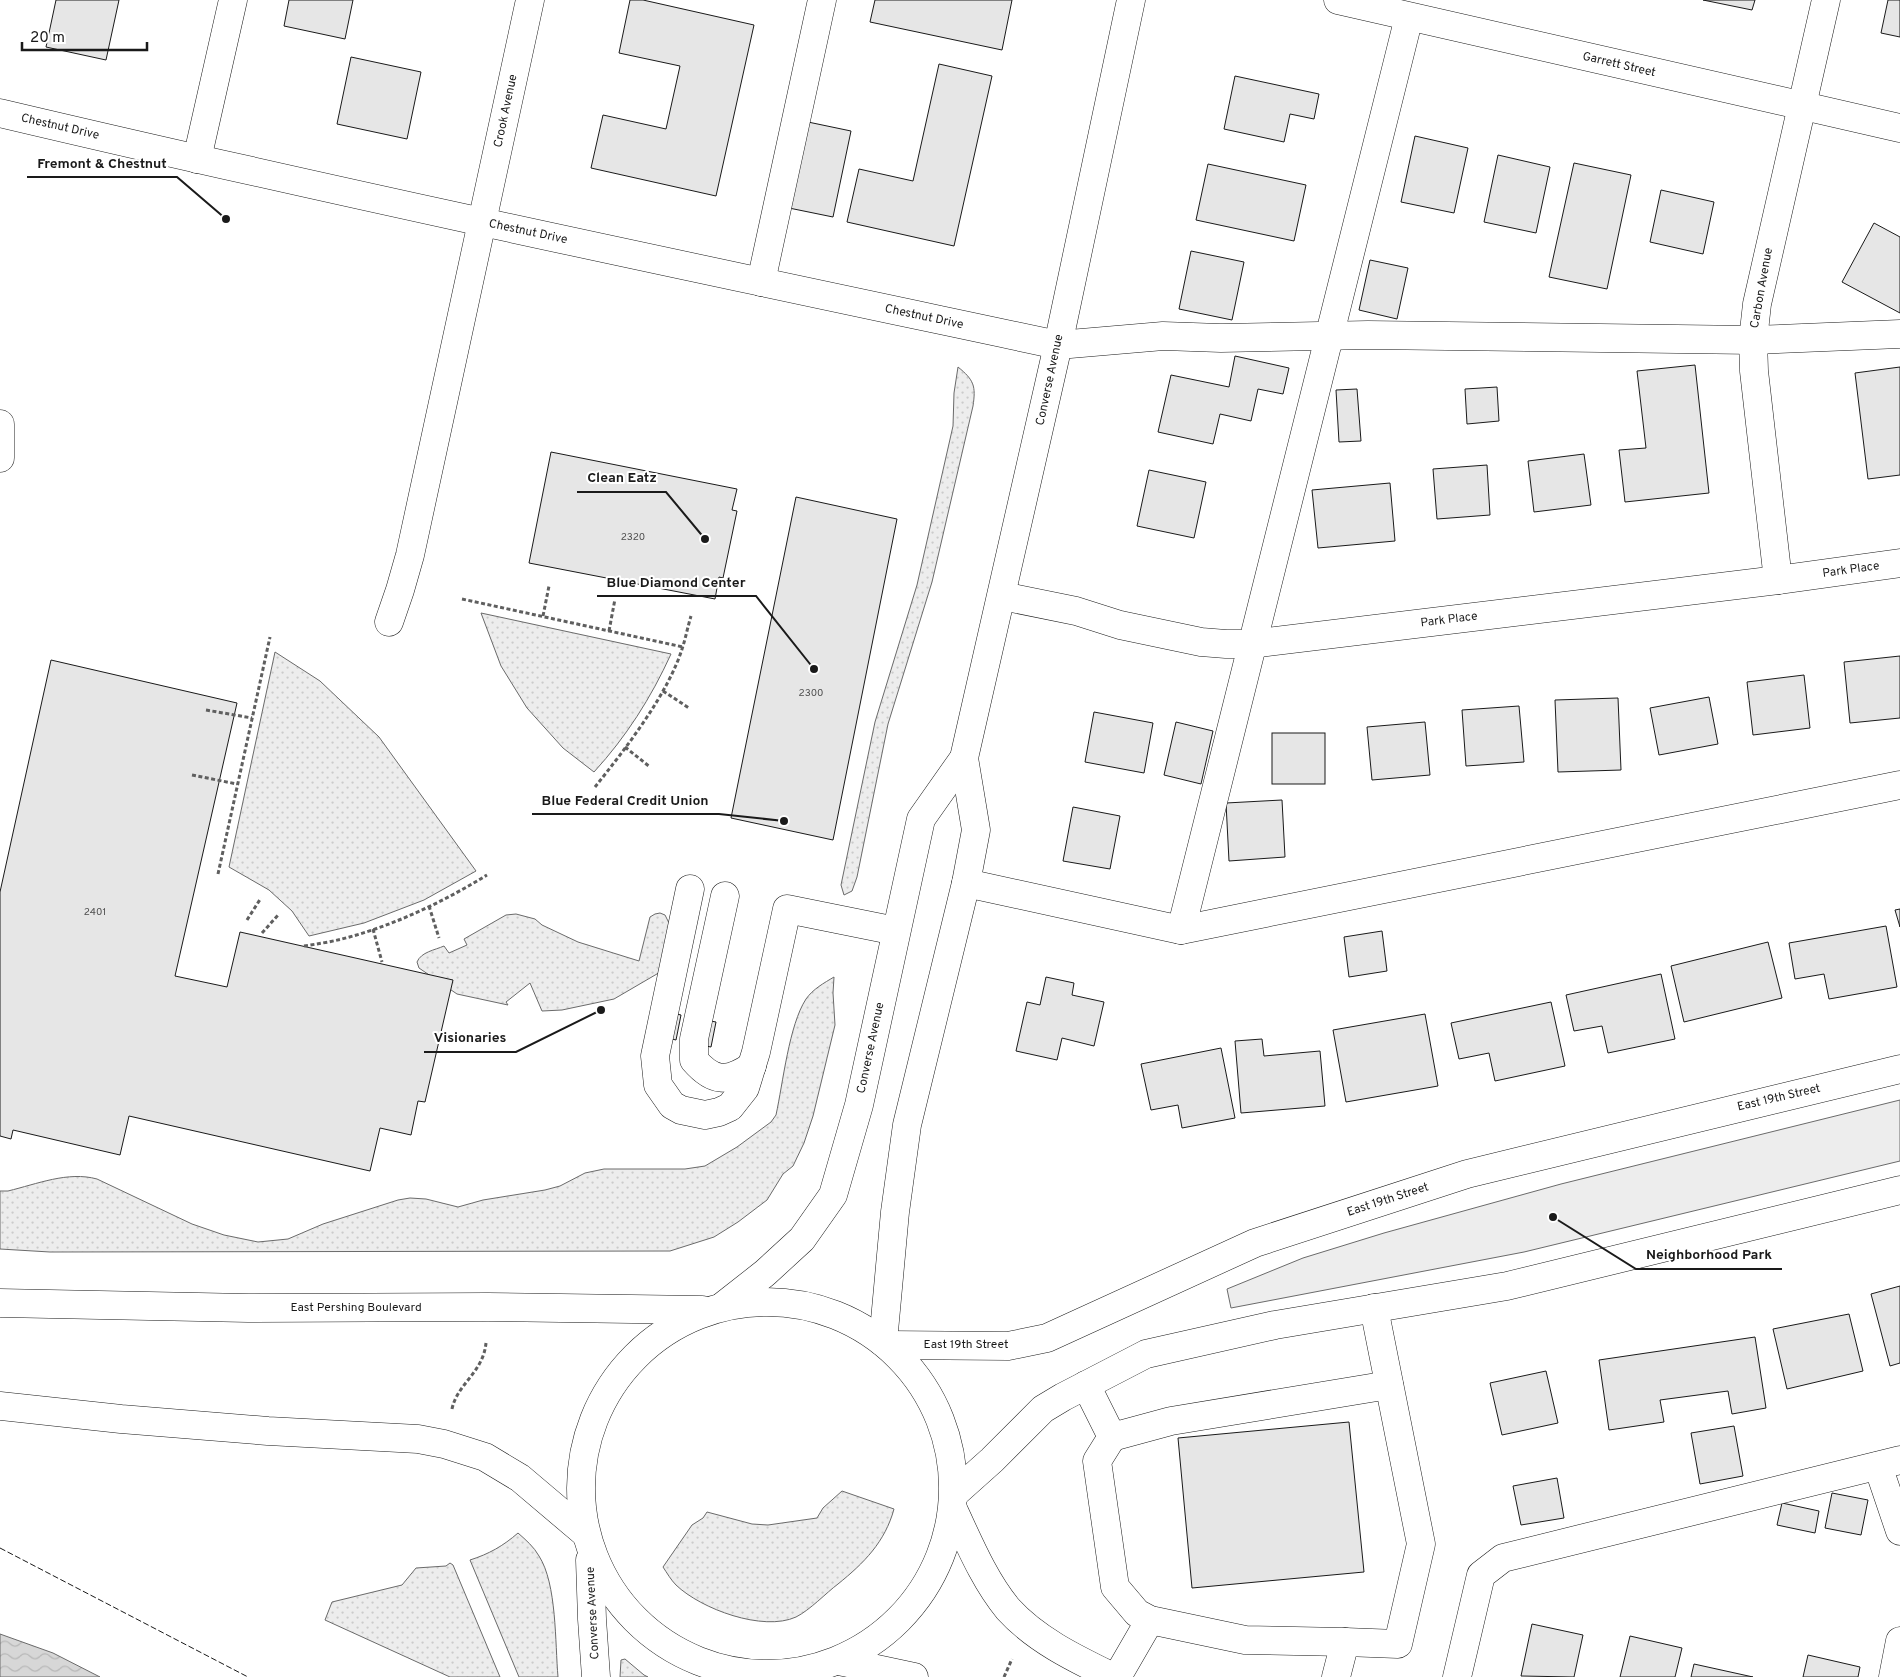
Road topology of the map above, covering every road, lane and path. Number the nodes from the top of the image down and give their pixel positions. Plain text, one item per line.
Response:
1 (233, 0) edge
2 (530, 0) edge
3 (822, 0) edge
4 (1131, 0) edge
5 (1338, 0) edge
6 (1826, 0) edge
7 (1409, 17) junction
8 (1801, 106) junction
9 (0, 113) edge
10 (1900, 128) edge
11 (197, 160) junction
12 (482, 222) junction
13 (761, 282) junction
14 (1900, 334) edge
15 (1330, 335) junction
16 (1753, 340) junction
17 (1058, 345) junction
18 (0, 424) edge
19 (0, 458) edge
20 (1900, 563) edge
21 (1778, 580) junction
22 (549, 586) dead end
23 (1002, 596) junction
24 (462, 599) dead end
25 (615, 600) dead end
26 (543, 616) junction
27 (691, 616) dead end
28 (389, 622) dead end
29 (609, 630) junction
30 (270, 637) dead end
31 (1251, 644) junction
32 (683, 647) junction
33 (663, 691) junction
34 (689, 708) dead end
35 (206, 710) dead end
36 (252, 718) junction
37 (625, 747) junction
38 (964, 758) junction
39 (650, 767) dead end
40 (192, 775) dead end
41 (237, 784) junction
42 (1900, 785) edge
43 (595, 786) dead end
44 (218, 874) dead end
45 (487, 874) dead end
46 (966, 883) junction
47 (690, 889) dead end
48 (725, 896) dead end
49 (261, 898) dead end
50 (429, 906) junction
51 (279, 914) dead end
52 (246, 920) dead end
53 (373, 929) junction
54 (1181, 930) junction
55 (896, 931) junction
56 (262, 933) dead end
57 (439, 938) dead end
58 (304, 946) dead end
59 (382, 962) dead end
60 (752, 1066) junction
61 (1900, 1069) edge
62 (1900, 1190) edge
63 (0, 1303) edge
64 (717, 1308) junction
65 (1374, 1308) junction
66 (486, 1339) dead end
67 (885, 1343) junction
68 (1086, 1385) junction
69 (1388, 1386) junction
70 (0, 1406) edge
71 (451, 1411) dead end
72 (1112, 1437) junction
73 (1889, 1463) edge
74 (953, 1502) junction
75 (1900, 1531) edge
76 (587, 1541) junction
77 (1150, 1620) junction
78 (1900, 1641) edge
79 (1345, 1642) junction
80 (1014, 1656) dead end
81 (830, 1667) edge
82 (596, 1677) edge
83 (914, 1677) edge
84 (1004, 1677) edge
85 (1113, 1677) edge
86 (1117, 1677) edge
87 (1336, 1677) edge
88 (1457, 1677) edge
89 (1893, 1677) edge

1 - 11 main road
2 - 12 main road, Crook Avenue
3 - 13 main road
4 - 17 main road, Converse Avenue
5 - 7 main road, Garrett Street
6 - 8 main road, Carbon Avenue
7 - 8 main road, Garrett Street
7 - 15 main road
8 - 10 main road, Garrett Street
8 - 16 main road, Carbon Avenue
9 - 11 main road, Chestnut Drive
11 - 12 main road, Chestnut Drive
12 - 13 main road, Chestnut Drive
12 - 28 main road, Crook Avenue
13 - 17 main road, Chestnut Drive
14 - 16 main road, Chestnut Drive
15 - 16 main road, Chestnut Drive
15 - 17 main road, Chestnut Drive
15 - 31 main road
16 - 21 main road, Carbon Avenue
17 - 23 main road, Converse Avenue
18 - 19 main road
20 - 21 main road, Park Place
21 - 31 main road, Park Place
22 - 26 path
23 - 31 main road, Park Place
23 - 38 main road, Converse Avenue
24 - 26 path
25 - 29 path
26 - 29 path
27 - 32 path
29 - 32 path
30 - 36 path
31 - 54 main road
32 - 33 path
33 - 34 path
33 - 37 path
35 - 36 path
36 - 41 path
37 - 39 path
37 - 43 path
38 - 46 main road, Converse Avenue
38 - 55 main road, Converse Avenue
40 - 41 path
41 - 44 path
42 - 54 main road
45 - 50 path
46 - 54 main road
46 - 67 main road, Converse Avenue
47 - 60 main road
48 - 60 main road
49 - 52 path
50 - 53 path
50 - 57 path
51 - 56 path
53 - 58 path
53 - 59 path
55 - 60 main road
55 - 64 main road, Converse Avenue
61 - 67 main road, East 19th Street
62 - 65 main road
63 - 64 main road, East Pershing Boulevard
64 - 67 main road, East Pershing Boulevard
64 - 76 main road, East Pershing Boulevard
65 - 68 main road
65 - 69 main road
66 - 71 path
67 - 74 main road, East Pershing Boulevard
68 - 72 main road
68 - 74 main road
69 - 72 main road
69 - 79 main road
70 - 76 main road, East Pershing Boulevard
72 - 77 main road
73 - 75 main road
73 - 88 main road
74 - 81 main road, East Pershing Boulevard
74 - 85 main road, East Pershing Boulevard
76 - 81 main road, East Pershing Boulevard
76 - 82 main road, Converse Avenue
77 - 79 main road
77 - 86 main road
78 - 89 main road
79 - 87 main road
80 - 84 path
81 - 83 main road, East Pershing Boulevard

